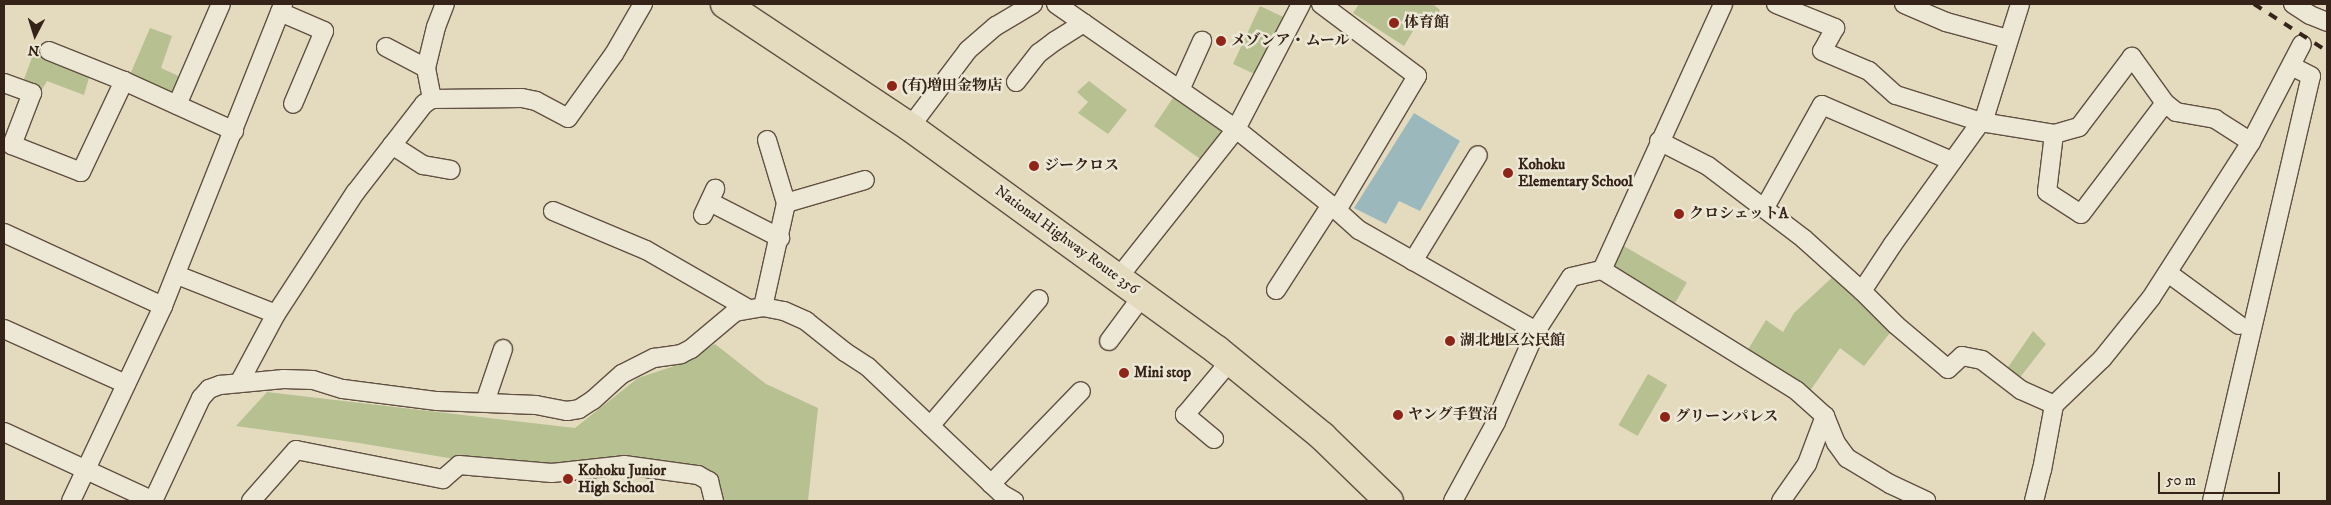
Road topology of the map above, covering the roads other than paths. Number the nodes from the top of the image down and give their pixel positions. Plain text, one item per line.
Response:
1 (221, 4) edge
2 (445, 4) edge
3 (643, 4) edge
4 (725, 4) edge
5 (1033, 4) edge
6 (1056, 4) edge
7 (1301, 4) edge
8 (1321, 4) edge
9 (1723, 4) edge
10 (1776, 4) edge
11 (1904, 4) edge
12 (2020, 4) edge
13 (2293, 4) edge
14 (281, 8) edge
15 (2327, 22) edge
16 (1084, 24) junction
17 (2008, 39) junction
18 (1202, 41) dead end
19 (2302, 44) dead end
20 (386, 47) dead end
21 (49, 51) dead end
22 (2291, 66) junction
23 (426, 68) junction
24 (124, 81) junction
25 (1016, 82) dead end
26 (4, 83) edge
27 (1180, 90) junction
28 (432, 99) junction
29 (2165, 103) junction
30 (293, 104) dead end
31 (177, 105) junction
32 (1981, 122) junction
33 (910, 127) junction
34 (1236, 129) junction
35 (234, 131) junction
36 (2054, 134) junction
37 (9, 137) edge
38 (767, 140) dead end
39 (1659, 141) junction
40 (2251, 142) junction
41 (392, 145) junction
42 (1478, 155) dead end
43 (1952, 161) junction
44 (451, 170) dead end
45 (866, 180) dead end
46 (709, 202) dead end
47 (786, 204) junction
48 (1334, 208) junction
49 (1764, 209) junction
50 (553, 211) dead end
51 (4, 233) edge
52 (780, 238) junction
53 (1413, 261) junction
54 (1602, 270) junction
55 (2168, 272) junction
56 (177, 275) junction
57 (1118, 278) junction
58 (1276, 290) dead end
59 (1862, 291) junction
60 (1143, 295) junction
61 (1039, 299) dead end
62 (163, 306) junction
63 (755, 308) junction
64 (276, 314) junction
65 (2239, 325) dead end
66 (4, 329) edge
67 (1536, 331) junction
68 (1109, 342) dead end
69 (503, 349) dead end
70 (1231, 360) junction
71 (239, 383) junction
72 (126, 384) junction
73 (1081, 391) dead end
74 (485, 402) junction
75 (2054, 405) junction
76 (1826, 416) junction
77 (930, 426) junction
78 (4, 432) edge
79 (1214, 439) dead end
80 (85, 469) junction
81 (991, 484) junction
82 (1011, 500) edge
83 (71, 501) edge
84 (153, 501) edge
85 (251, 501) edge
86 (714, 501) edge
87 (1390, 501) edge
88 (1453, 501) edge
89 (1781, 501) edge
90 (1926, 501) edge
91 (2034, 501) edge
92 (2212, 501) edge

1 - 31 street
2 - 23 street
3 - 28 street
4 - 33 highway, National Highway Route 356
5 - 33 street
6 - 16 street
7 - 34 street
8 - 48 street
9 - 39 street
10 - 32 street
11 - 17 street
12 - 17 street
13 - 15 street
14 - 30 street
14 - 35 street
16 - 25 street
16 - 27 street
17 - 32 street
18 - 27 street
19 - 22 street
20 - 23 street
21 - 24 street
22 - 40 street
22 - 92 street
23 - 28 street
24 - 31 street
24 - 37 street
26 - 37 street
27 - 34 street
28 - 41 street
29 - 36 street
29 - 36 street
29 - 40 street
31 - 35 street
32 - 36 street
32 - 43 street
33 - 57 highway, National Highway Route 356
34 - 48 street
34 - 57 street
35 - 56 street
38 - 47 street
39 - 49 street
39 - 54 street
40 - 55 street
41 - 44 street
41 - 64 street
42 - 53 street
43 - 49 street
43 - 59 street
45 - 47 street
46 - 52 street
47 - 52 street
48 - 53 street
48 - 58 street
49 - 59 street
50 - 63 street
51 - 62 street
52 - 63 street
53 - 67 street
54 - 67 street
54 - 76 street
55 - 65 street
55 - 75 street
56 - 62 street
56 - 64 street
57 - 60 highway, National Highway Route 356
59 - 75 street
60 - 68 street
60 - 70 highway, National Highway Route 356
61 - 77 street
62 - 72 street
63 - 74 street
63 - 77 street
64 - 71 street
66 - 72 street
67 - 88 street
69 - 74 street
70 - 79 street
70 - 87 highway, National Highway Route 356
71 - 74 street
71 - 84 street
72 - 80 street
73 - 81 street
75 - 91 street
76 - 89 street
76 - 90 street
77 - 81 street
78 - 80 street
80 - 83 street
80 - 84 street
81 - 82 street
85 - 86 street

